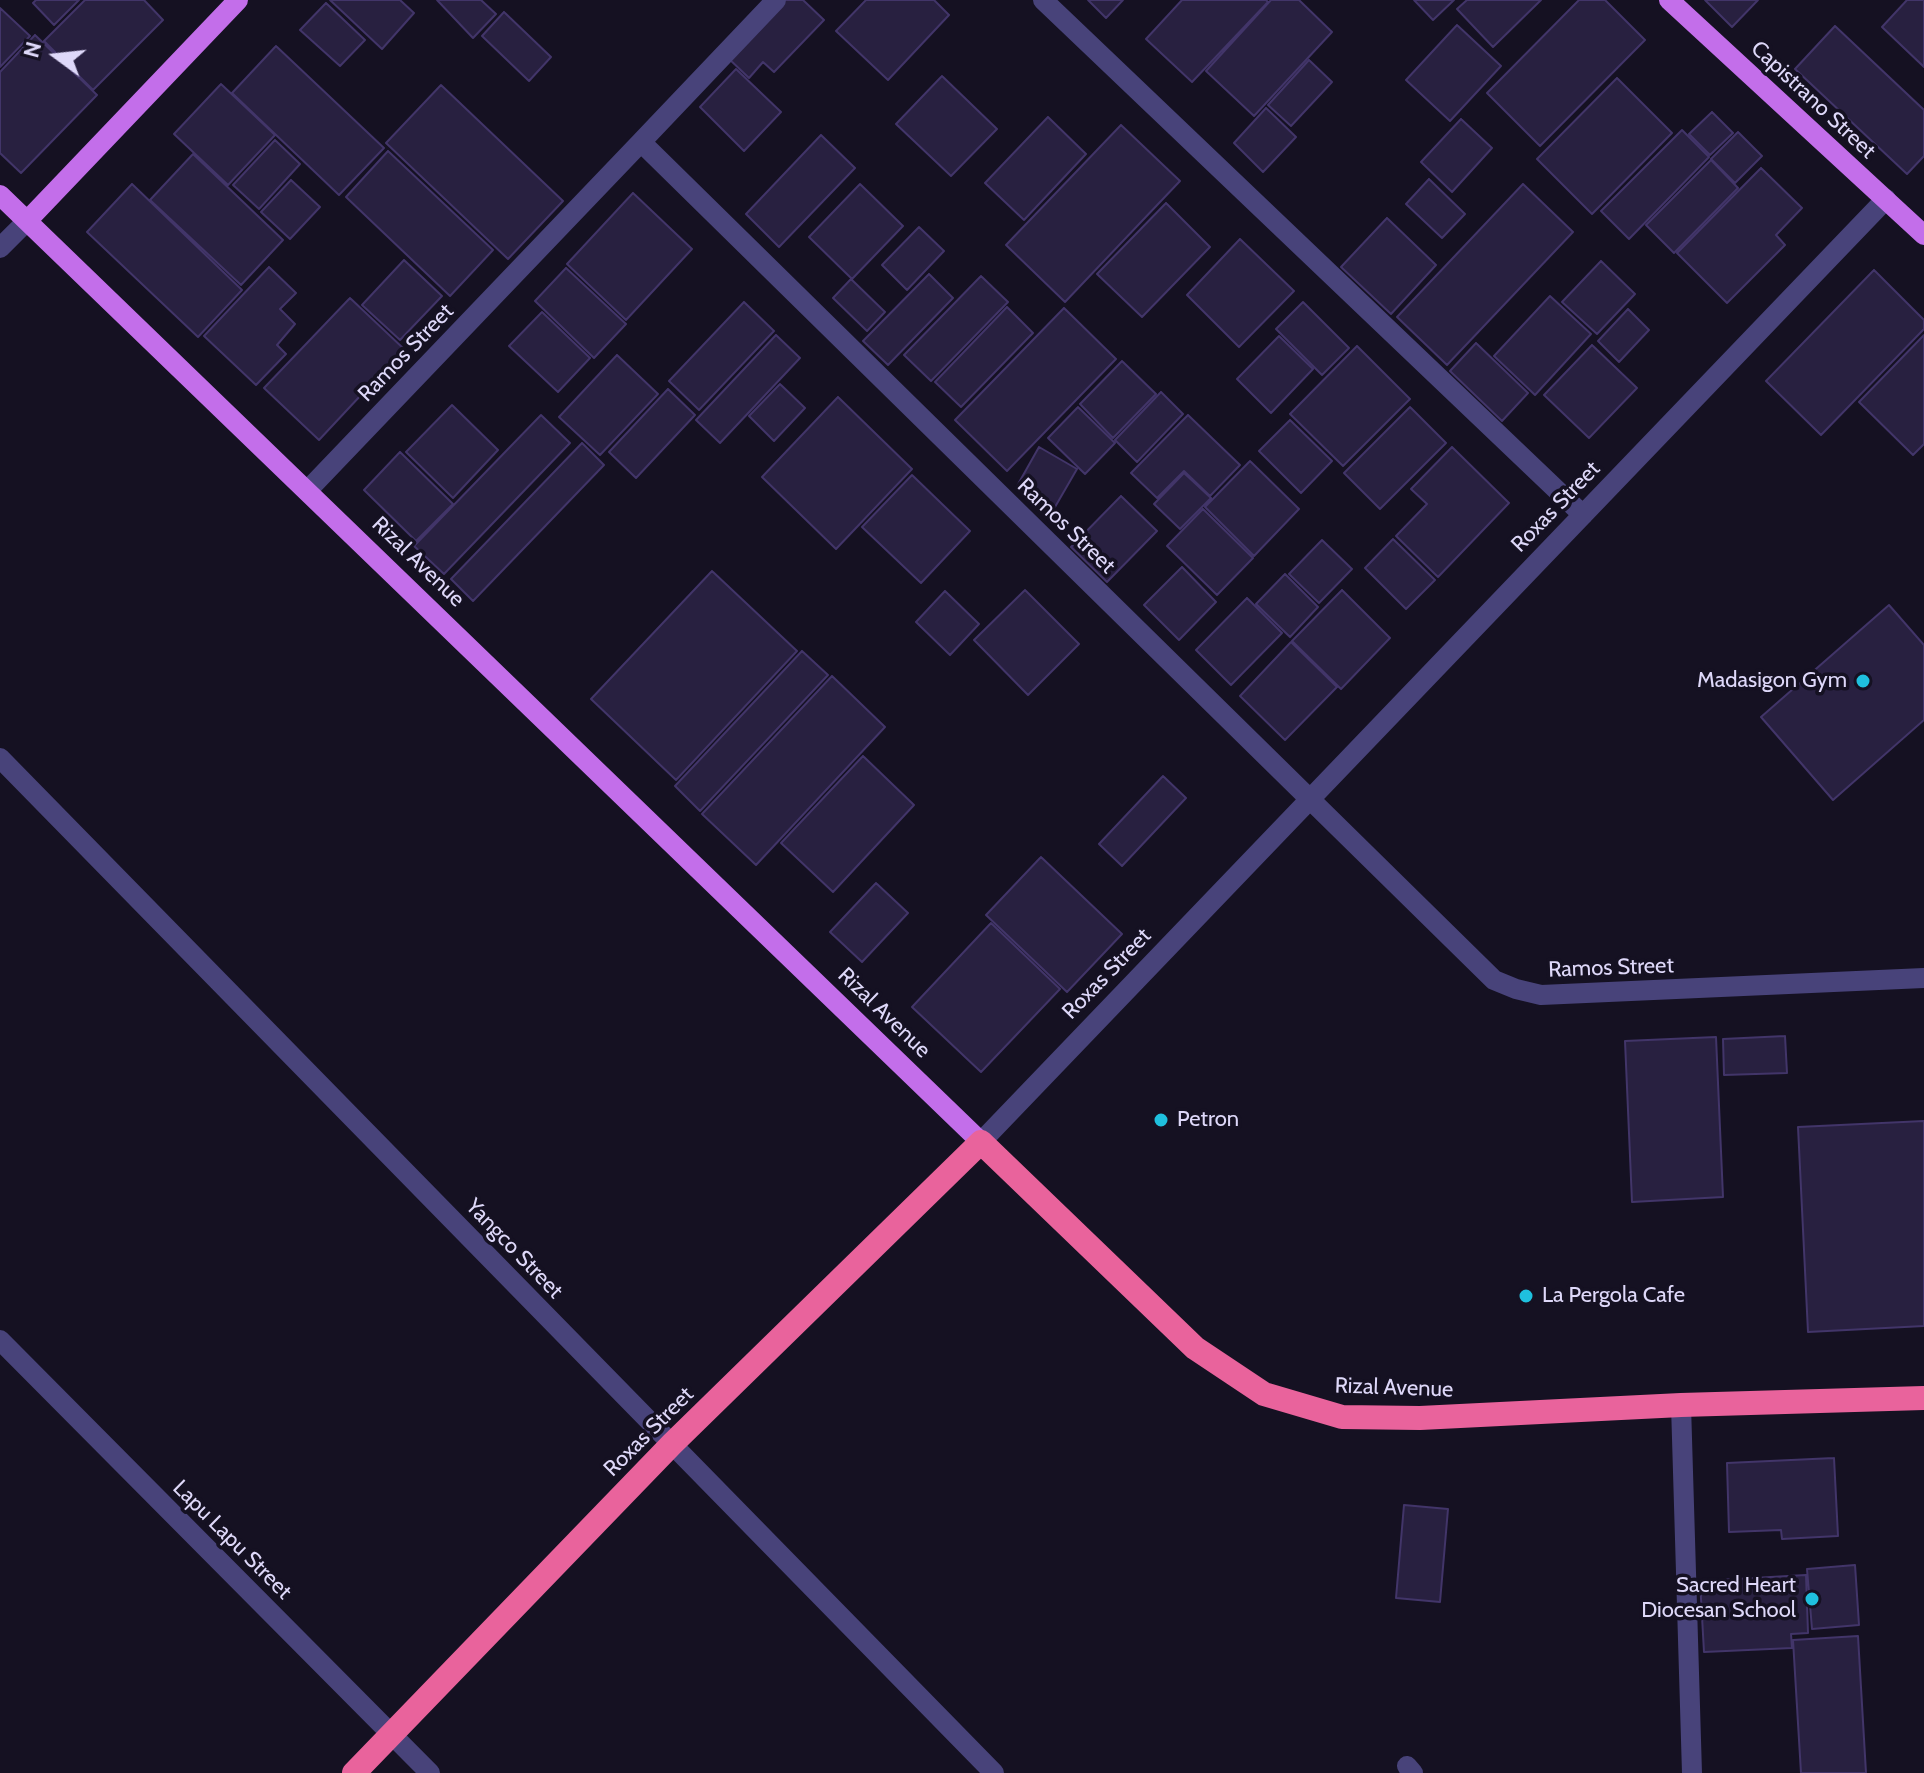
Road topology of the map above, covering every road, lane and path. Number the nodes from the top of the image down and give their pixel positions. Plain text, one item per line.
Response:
1 (238, 0) edge
2 (776, 0) edge
3 (1043, 0) edge
4 (1669, 0) edge
5 (641, 142) junction
6 (0, 195) edge
7 (1886, 199) junction
8 (27, 221) junction
9 (1924, 235) edge
10 (0, 248) edge
11 (307, 491) junction
12 (1583, 515) junction
13 (0, 758) edge
14 (1311, 799) junction
15 (1924, 978) edge
16 (981, 1142) junction
17 (0, 1340) edge
18 (1924, 1398) edge
19 (1681, 1405) junction
20 (672, 1444) junction
21 (392, 1735) junction
22 (354, 1773) edge
23 (430, 1773) edge
24 (994, 1773) edge
25 (1692, 1773) edge

1 - 8 main road
2 - 5 street
3 - 12 street
4 - 7 main road, Capistrano Street
5 - 11 street, Ramos Street
5 - 14 street, Ramos Street
6 - 8 main road, Rizal Avenue
7 - 9 main road, Capistrano Street
7 - 12 street, Roxas Street
8 - 10 street
8 - 11 main road, Rizal Avenue
11 - 16 main road, Rizal Avenue
12 - 14 street, Roxas Street
13 - 20 street, Yangco Street
14 - 15 street, Ramos Street
14 - 16 street, Roxas Street
16 - 19 highway, Rizal Avenue
16 - 20 highway, Roxas Street
17 - 21 street, Lapu Lapu Street
18 - 19 highway, Rizal Avenue
19 - 25 street
20 - 21 highway, Roxas Street
20 - 24 street, Yangco Street
21 - 22 highway, Roxas Street
21 - 23 street, Lapu Lapu Street

